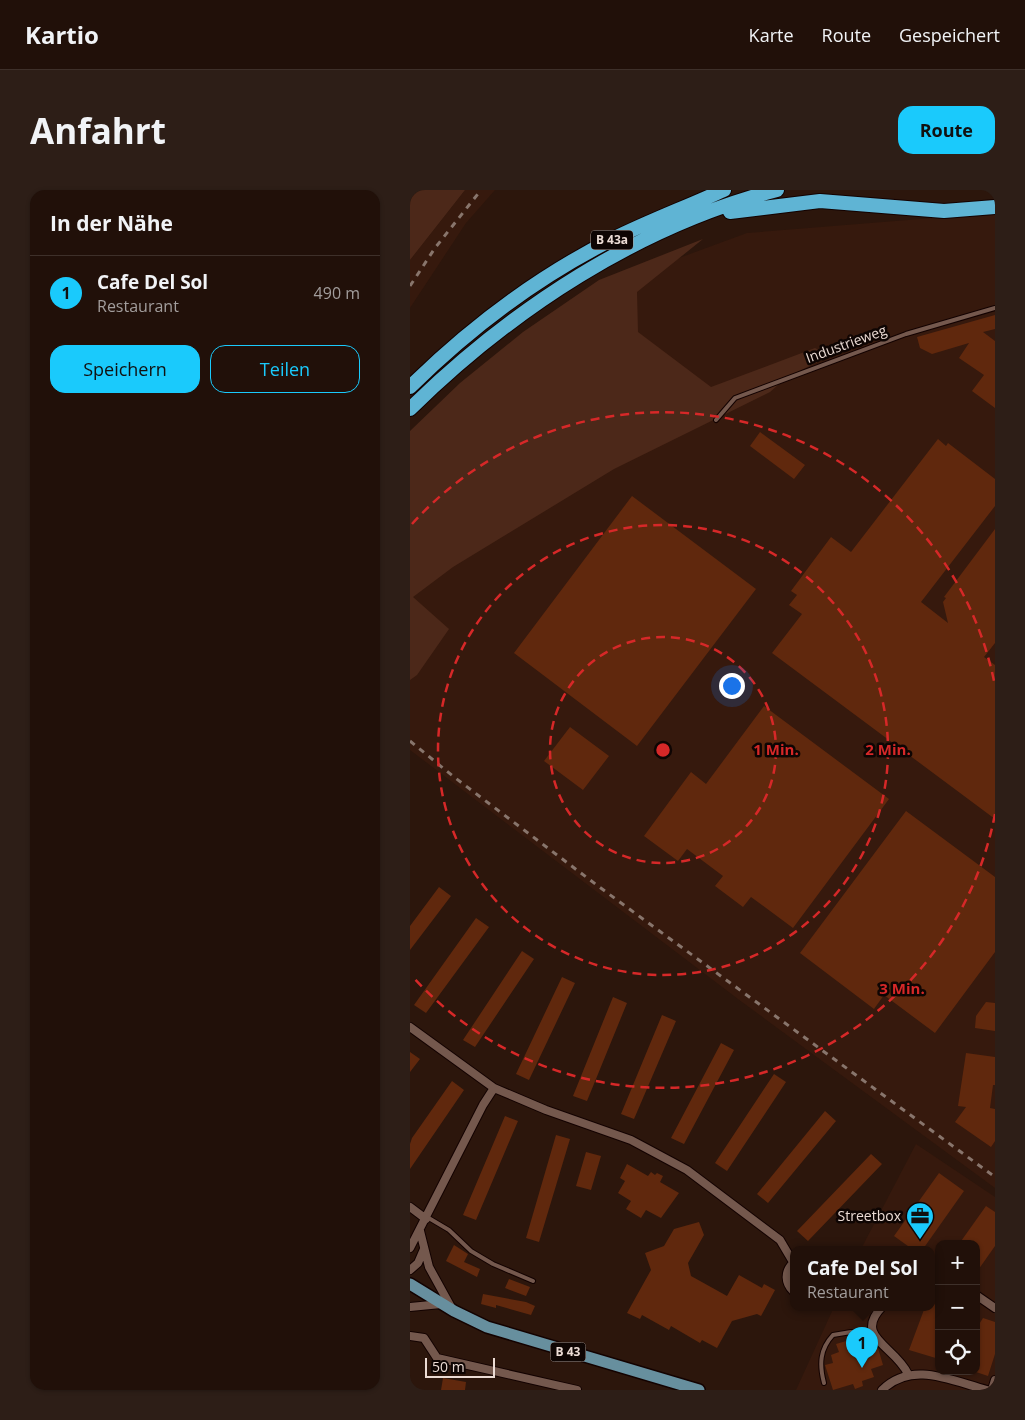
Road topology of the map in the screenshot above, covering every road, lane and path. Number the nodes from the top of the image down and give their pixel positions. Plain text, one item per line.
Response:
1 (777, 190) edge
2 (723, 191) edge
3 (995, 207) edge
4 (704, 215) junction
5 (995, 308) edge
6 (410, 387) edge
7 (410, 409) edge
8 (716, 420) dead end
9 (410, 1027) edge
10 (494, 1088) junction
11 (410, 1208) edge
12 (426, 1218) junction
13 (420, 1231) junction
14 (410, 1235) edge
15 (410, 1248) edge
16 (424, 1248) junction
17 (790, 1257) edge
18 (790, 1267) edge
19 (410, 1270) edge
20 (533, 1281) dead end
21 (410, 1284) edge
22 (790, 1286) edge
23 (980, 1298) edge
24 (441, 1304) junction
25 (410, 1307) edge
26 (995, 1308) edge
27 (880, 1311) edge
28 (454, 1312) junction
29 (410, 1336) edge
30 (874, 1336) junction
31 (908, 1374) junction
32 (995, 1380) edge
33 (824, 1383) dead end
34 (577, 1390) edge
35 (699, 1390) edge
36 (882, 1390) edge
37 (987, 1390) edge
38 (992, 1390) edge

1 - 4 highway, B 43a
2 - 6 highway, B 43a
3 - 4 highway
4 - 7 highway, B 43a
5 - 8 lane, Industrieweg
9 - 10 street
10 - 12 street
10 - 17 street
11 - 12 street
12 - 13 street
12 - 20 lane
13 - 14 street
13 - 15 street
13 - 16 street
16 - 19 street
16 - 28 street
18 - 22 street
21 - 24 main road, B 43
23 - 26 street
24 - 25 street
24 - 28 main road, B 43
27 - 30 street
28 - 35 main road, B 43
29 - 34 street
30 - 31 street
30 - 33 lane
31 - 36 street
31 - 37 street
32 - 38 street

